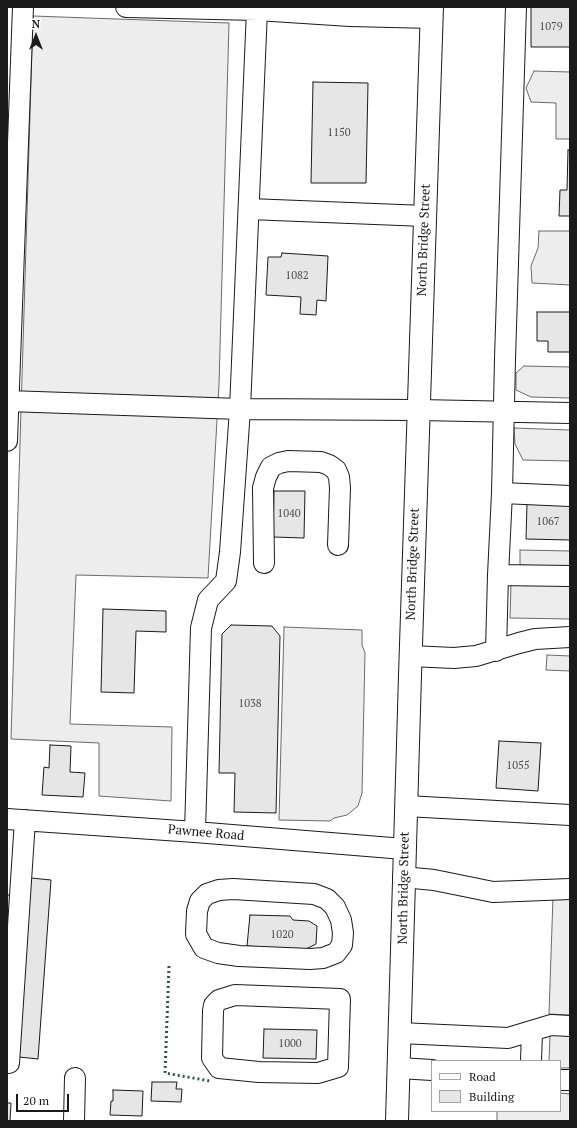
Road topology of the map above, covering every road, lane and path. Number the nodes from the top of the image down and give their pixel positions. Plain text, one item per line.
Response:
1 (23, 7) edge
2 (126, 7) edge
3 (141, 7) edge
4 (516, 7) edge
5 (257, 10) junction
6 (432, 12) edge
7 (249, 209) junction
8 (425, 216) junction
9 (8, 401) junction
10 (240, 409) junction
11 (419, 410) junction
12 (503, 413) junction
13 (570, 413) edge
14 (7, 441) edge
15 (502, 493) junction
16 (570, 496) edge
17 (338, 545) dead end
18 (264, 563) dead end
19 (498, 574) junction
20 (570, 576) edge
21 (570, 637) edge
22 (496, 651) junction
23 (410, 656) junction
24 (406, 806) junction
25 (570, 816) edge
26 (16, 820) edge
27 (195, 832) junction
28 (404, 849) junction
29 (403, 877) junction
30 (570, 889) edge
31 (342, 945) joint
32 (570, 1026) edge
33 (532, 1032) junction
34 (400, 1033) junction
35 (531, 1060) edge
36 (9, 1063) dead end
37 (338, 1067) joint
38 (399, 1068) junction
39 (431, 1070) edge
40 (76, 1078) dead end
41 (74, 1121) edge
42 (397, 1121) edge

1 - 9 street
2 - 3 street
3 - 5 street
4 - 12 street
5 - 6 street
5 - 7 street
6 - 8 main road, North Bridge Street
7 - 8 street
7 - 10 street
8 - 11 main road, North Bridge Street
9 - 10 street
9 - 14 street
10 - 11 street
10 - 27 street
11 - 12 street
11 - 23 main road, North Bridge Street
12 - 13 street
12 - 15 street
15 - 16 street
15 - 19 street
17 - 18 street
19 - 20 street
19 - 22 street
21 - 22 street
22 - 23 street
23 - 24 main road, North Bridge Street
24 - 25 street
24 - 28 main road, North Bridge Street
26 - 27 street, Pawnee Road
26 - 36 street
27 - 28 street, Pawnee Road
28 - 29 main road, North Bridge Street
29 - 30 street
29 - 34 main road, North Bridge Street
31 - 31 street
32 - 33 street
33 - 34 street
33 - 35 street
34 - 38 main road, North Bridge Street
37 - 37 street
38 - 39 street
38 - 42 main road, North Bridge Street
40 - 41 street

